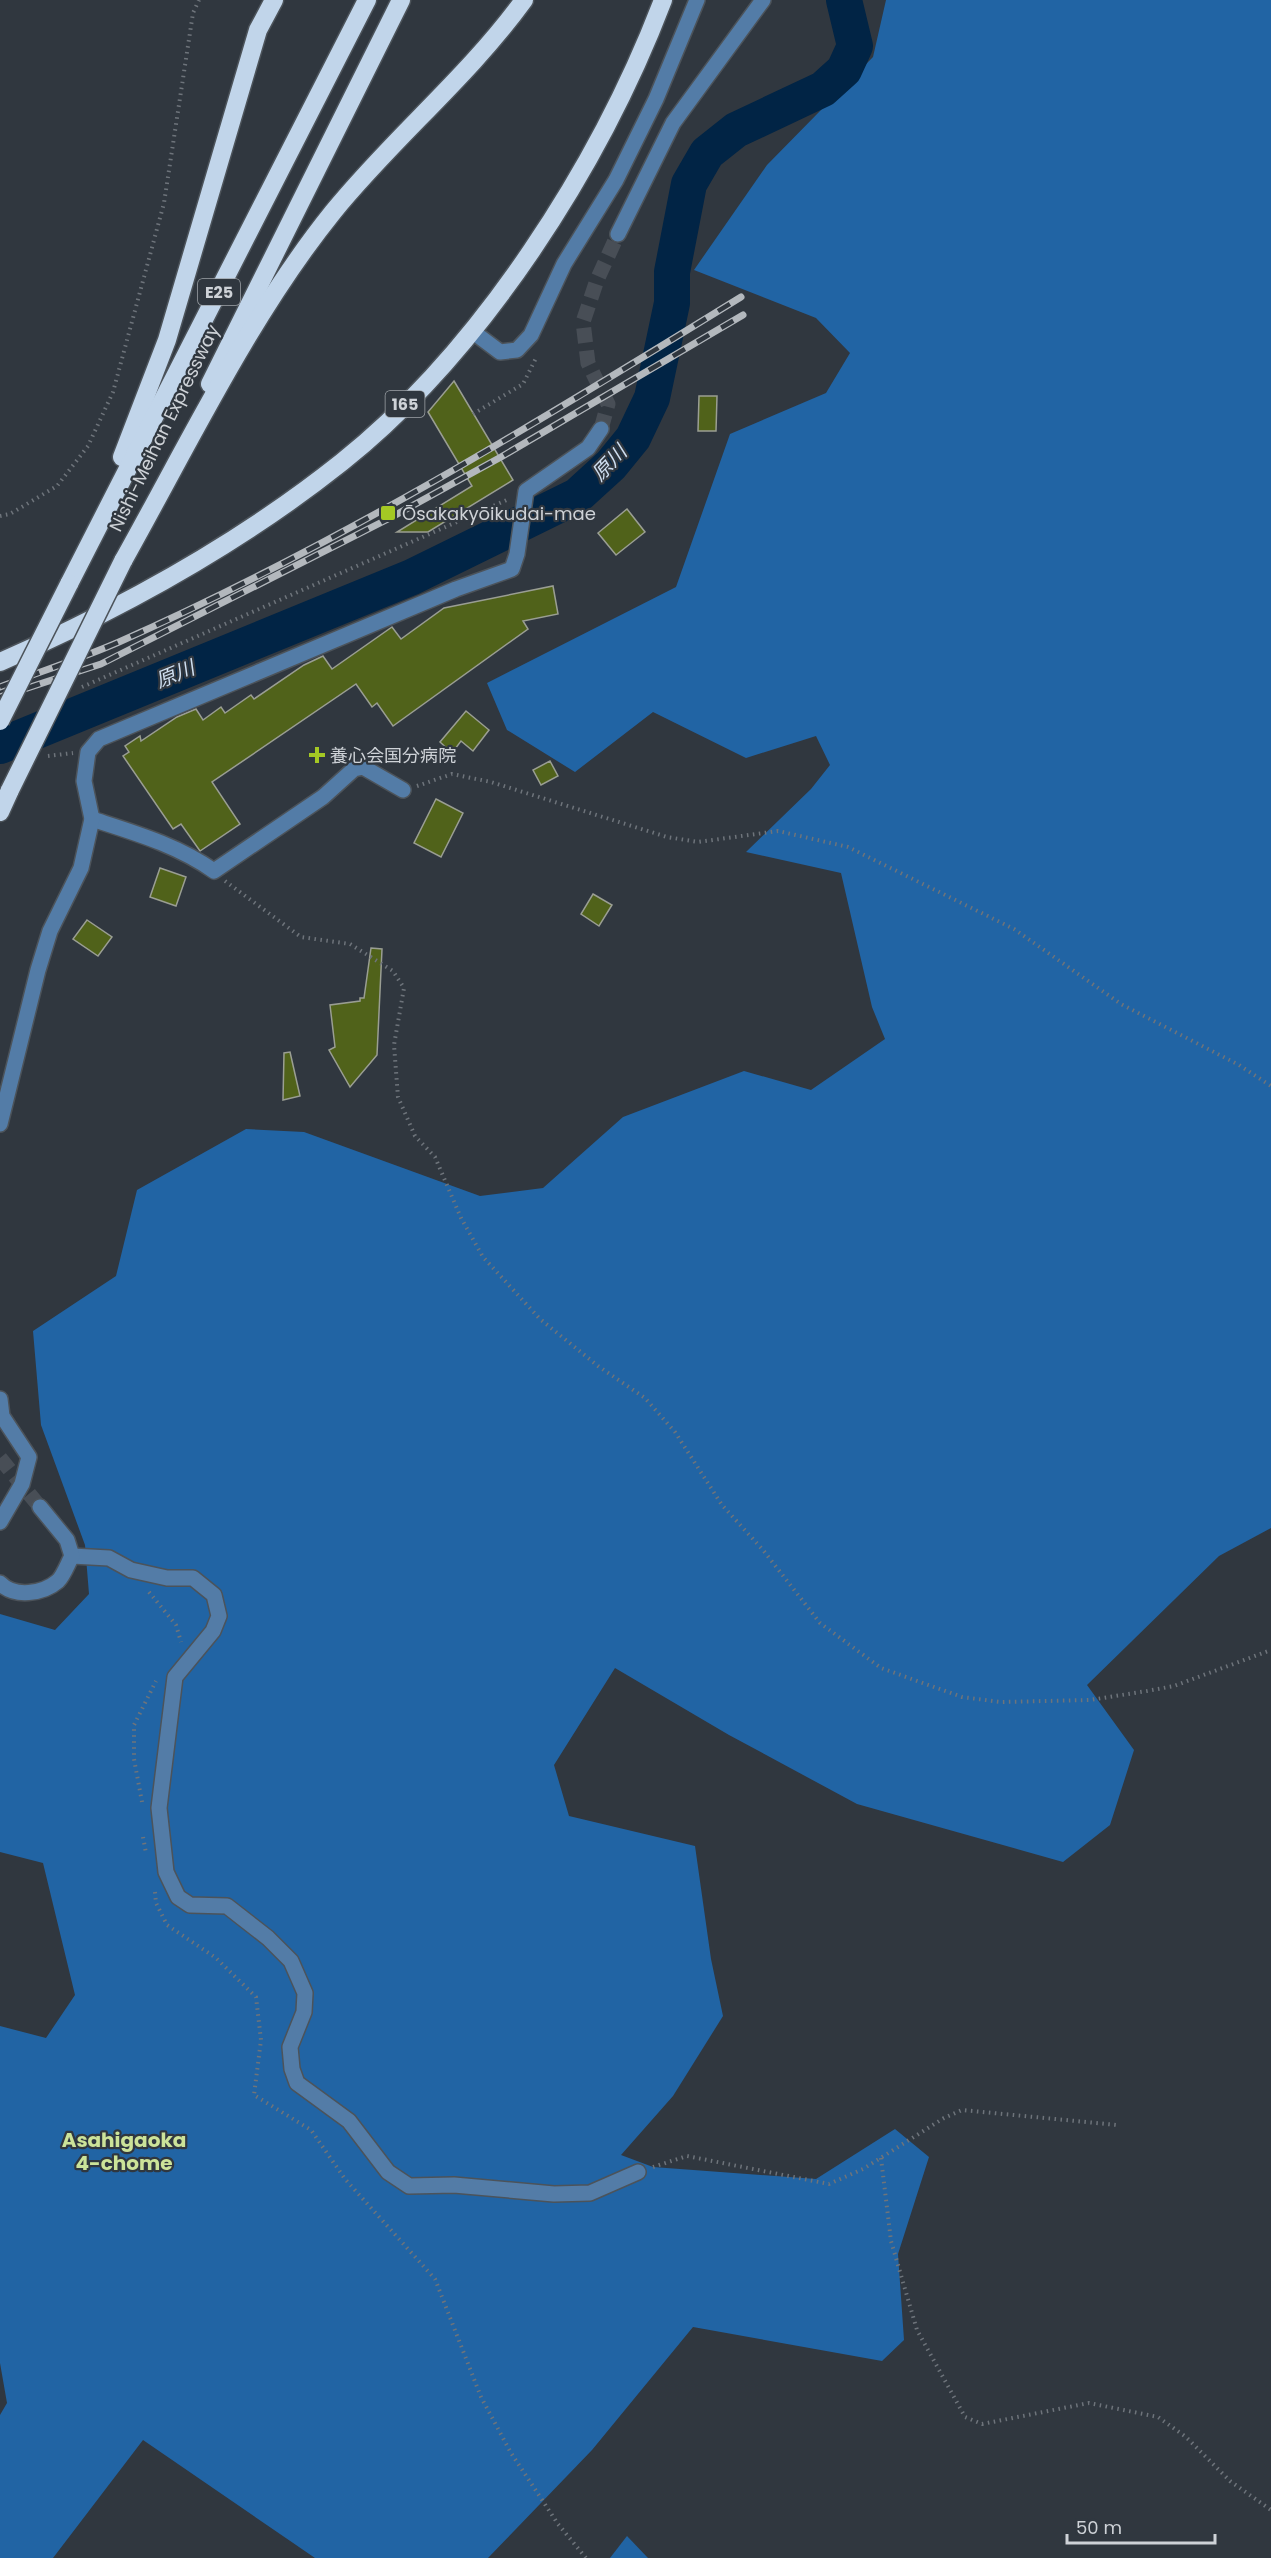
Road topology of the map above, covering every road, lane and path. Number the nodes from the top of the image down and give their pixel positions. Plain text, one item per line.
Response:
1 (199, 0) edge
2 (274, 0) edge
3 (367, 0) edge
4 (401, 0) edge
5 (524, 0) edge
6 (663, 0) edge
7 (697, 0) edge
8 (763, 0) edge
9 (618, 234) tunnel mouth
10 (472, 331) junction
11 (602, 429) tunnel mouth
12 (526, 491) junction
13 (0, 516) edge
14 (123, 561) junction
15 (69, 584) junction
16 (0, 662) edge
17 (76, 690) dead end
18 (0, 721) edge
19 (403, 790) joint
20 (0, 812) edge
21 (92, 819) junction
22 (214, 871) junction
23 (1271, 1086) edge
24 (0, 1124) edge
25 (0, 1398) edge
26 (1, 1419) edge
27 (40, 1507) tunnel mouth
28 (0, 1522) edge
29 (72, 1556) junction
30 (0, 1583) edge
31 (1271, 1650) edge
32 (1118, 2125) dead end
33 (881, 2157) junction
34 (638, 2172) joint
35 (1271, 2510) edge

1 - 13 path
2 - 15 highway
3 - 15 highway, Nishi-Meihan Expressway / E25
4 - 14 highway, Nishi-Meihan Expressway / E25
5 - 14 highway
6 - 10 highway, 165
7 - 10 street
8 - 9 street
10 - 16 highway, 165
11 - 12 street
12 - 17 path
12 - 21 street
14 - 20 highway, Nishi-Meihan Expressway / E25, bridge
15 - 18 highway, Nishi-Meihan Expressway / E25, bridge
19 - 22 street
19 - 23 path
21 - 22 street
21 - 24 street
22 - 31 path
25 - 26 street
26 - 28 street
27 - 29 street
29 - 30 street
29 - 34 street
32 - 33 path
33 - 34 path
33 - 35 path

